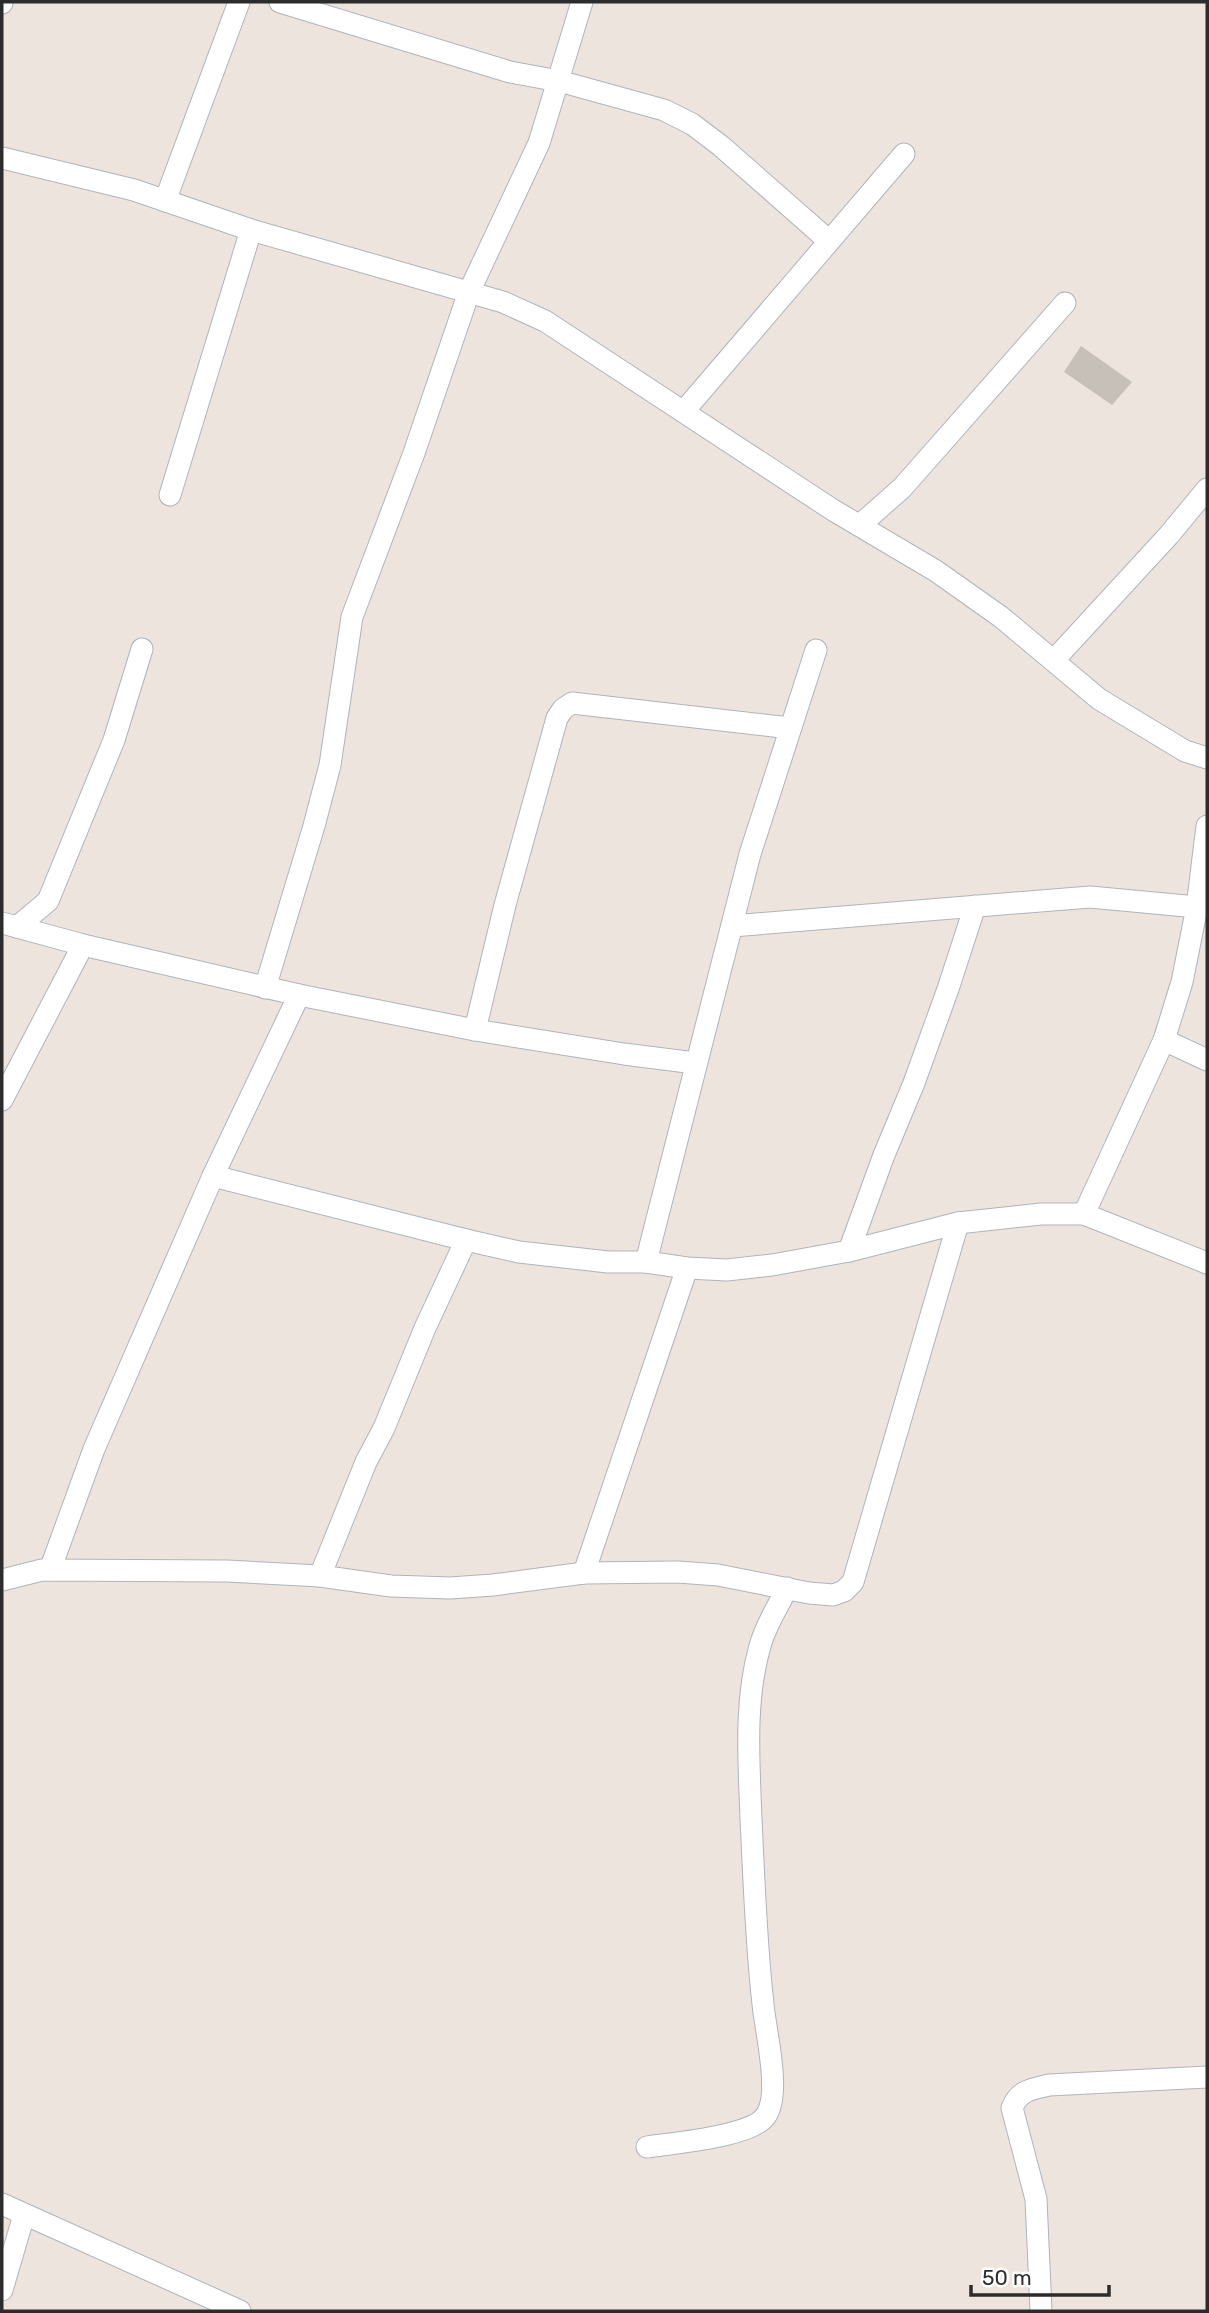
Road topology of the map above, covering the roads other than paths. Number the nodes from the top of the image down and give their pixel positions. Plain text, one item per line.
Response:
1 (239, 2) edge
2 (280, 2) edge
3 (582, 2) edge
4 (327, 9) edge
5 (559, 81) junction
6 (904, 154) dead end
7 (2, 158) edge
8 (165, 201) junction
9 (251, 230) junction
10 (829, 241) junction
11 (469, 292) junction
12 (1065, 303) dead end
13 (684, 411) junction
14 (1207, 489) edge
15 (170, 495) dead end
16 (860, 525) junction
17 (142, 649) dead end
18 (816, 650) dead end
19 (1054, 660) junction
20 (790, 728) junction
21 (1207, 758) edge
22 (1207, 827) edge
23 (48, 901) junction
24 (975, 906) junction
25 (1197, 907) junction
26 (9, 925) edge
27 (732, 926) junction
28 (53, 937) junction
29 (83, 945) junction
30 (265, 988) junction
31 (299, 995) junction
32 (475, 1030) junction
33 (1164, 1040) junction
34 (1207, 1060) edge
35 (695, 1063) junction
36 (2, 1100) edge
37 (213, 1176) junction
38 (1084, 1214) junction
39 (958, 1223) junction
40 (466, 1240) junction
41 (849, 1251) junction
42 (646, 1262) junction
43 (1207, 1263) edge
44 (687, 1268) junction
45 (50, 1570) junction
46 (584, 1573) junction
47 (320, 1576) junction
48 (2, 1580) edge
49 (787, 1588) junction
50 (1207, 2077) edge
51 (647, 2147) dead end
52 (2, 2204) edge
53 (24, 2214) junction
54 (2, 2290) edge
55 (240, 2311) edge
56 (1041, 2311) edge

1 - 8 street
2 - 4 street
3 - 5 street
4 - 5 street
5 - 10 street
5 - 11 street
6 - 10 street
7 - 8 street
8 - 9 street
9 - 11 street
9 - 15 street
10 - 13 street
11 - 13 street
11 - 30 street
12 - 16 street
13 - 16 street
14 - 19 street
16 - 19 street
17 - 23 street
18 - 20 street
19 - 21 street
20 - 27 street
20 - 32 street
22 - 25 street
23 - 26 street
23 - 28 street
24 - 25 street
24 - 27 street
24 - 41 street
25 - 33 street
26 - 28 street
27 - 35 street
28 - 29 street
29 - 30 street
29 - 36 street
30 - 31 street
31 - 32 street
31 - 37 street
32 - 35 street
33 - 34 street
33 - 38 street
35 - 42 street
37 - 40 street
37 - 45 street
38 - 39 street
38 - 43 street
39 - 41 street
39 - 49 street
40 - 42 street
40 - 47 street
41 - 44 street
42 - 44 street
44 - 46 street
45 - 47 street
45 - 48 street
46 - 47 street
46 - 49 street
49 - 51 street
50 - 56 street
52 - 53 street
53 - 54 street
53 - 55 street

